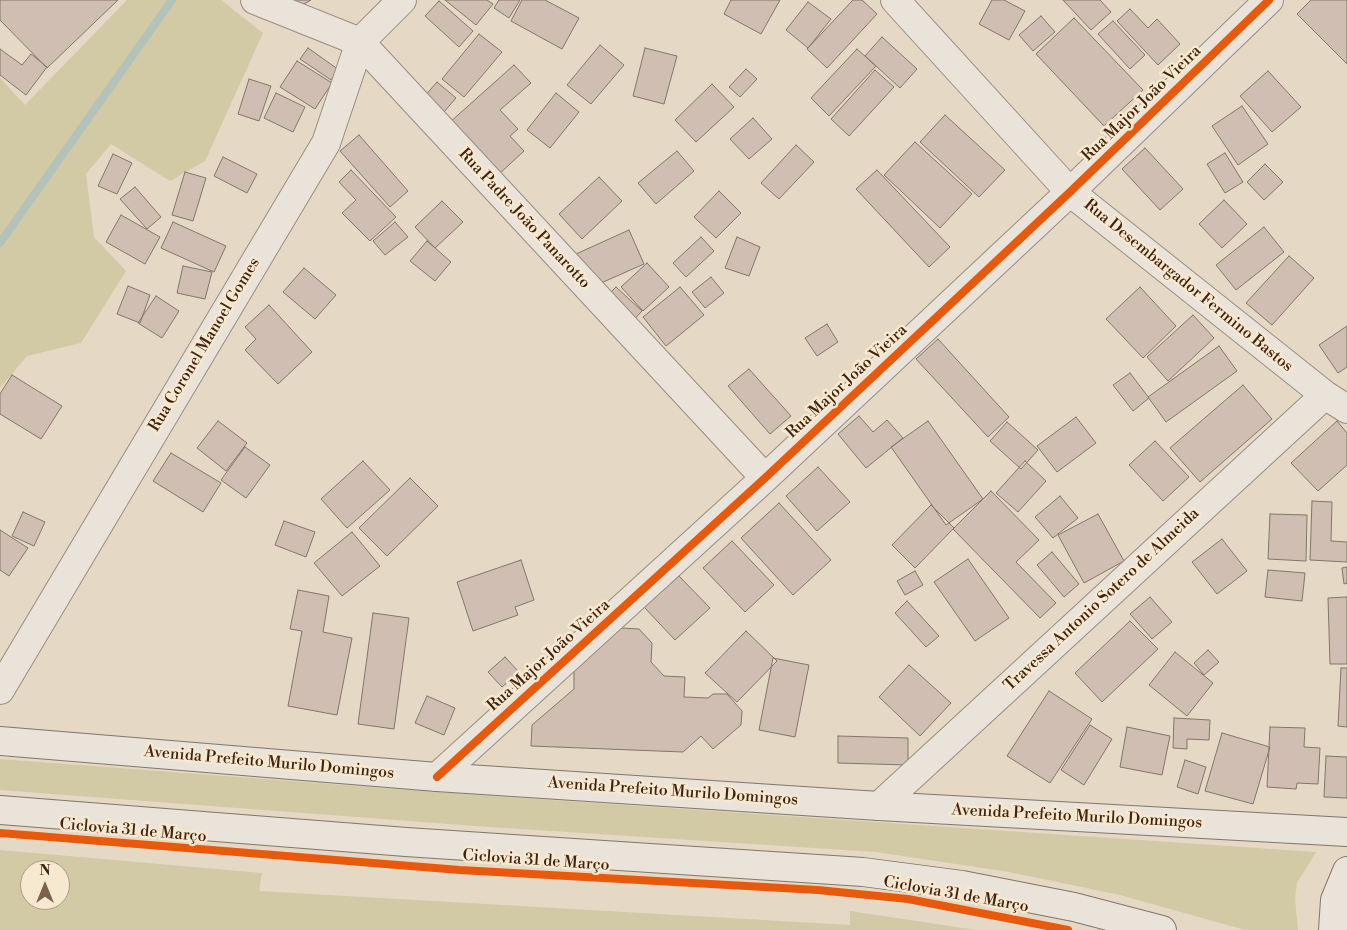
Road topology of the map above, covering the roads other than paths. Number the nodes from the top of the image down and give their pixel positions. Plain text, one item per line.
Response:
1 (255, 0) edge
2 (402, 0) edge
3 (895, 0) edge
4 (1269, 0) edge
5 (360, 42) junction
6 (1070, 192) junction
7 (1336, 402) edge
8 (765, 478) junction
9 (0, 690) edge
10 (0, 741) edge
11 (437, 777) junction
12 (879, 806) junction
13 (0, 810) edge
14 (1347, 832) edge
15 (1347, 871) edge
16 (1162, 930) edge
17 (1332, 930) edge

1 - 5 street, Rua Padre João Panarotto
2 - 5 street, Rua Coronel Manoel Gomes
3 - 6 street, Rua Desembargador Fermino Bastos
4 - 6 street, Rua Major João Vieira
5 - 8 street, Rua Padre João Panarotto
5 - 9 street, Rua Coronel Manoel Gomes
6 - 7 street, Rua Desembargador Fermino Bastos
6 - 8 street, Rua Major João Vieira
7 - 12 street, Travessa Antonio Sotero de Almeida
8 - 11 street, Rua Major João Vieira
10 - 11 street, Avenida Prefeito Murilo Domingos
11 - 12 street, Avenida Prefeito Murilo Domingos
12 - 14 street, Avenida Prefeito Murilo Domingos
13 - 16 street
15 - 17 street

